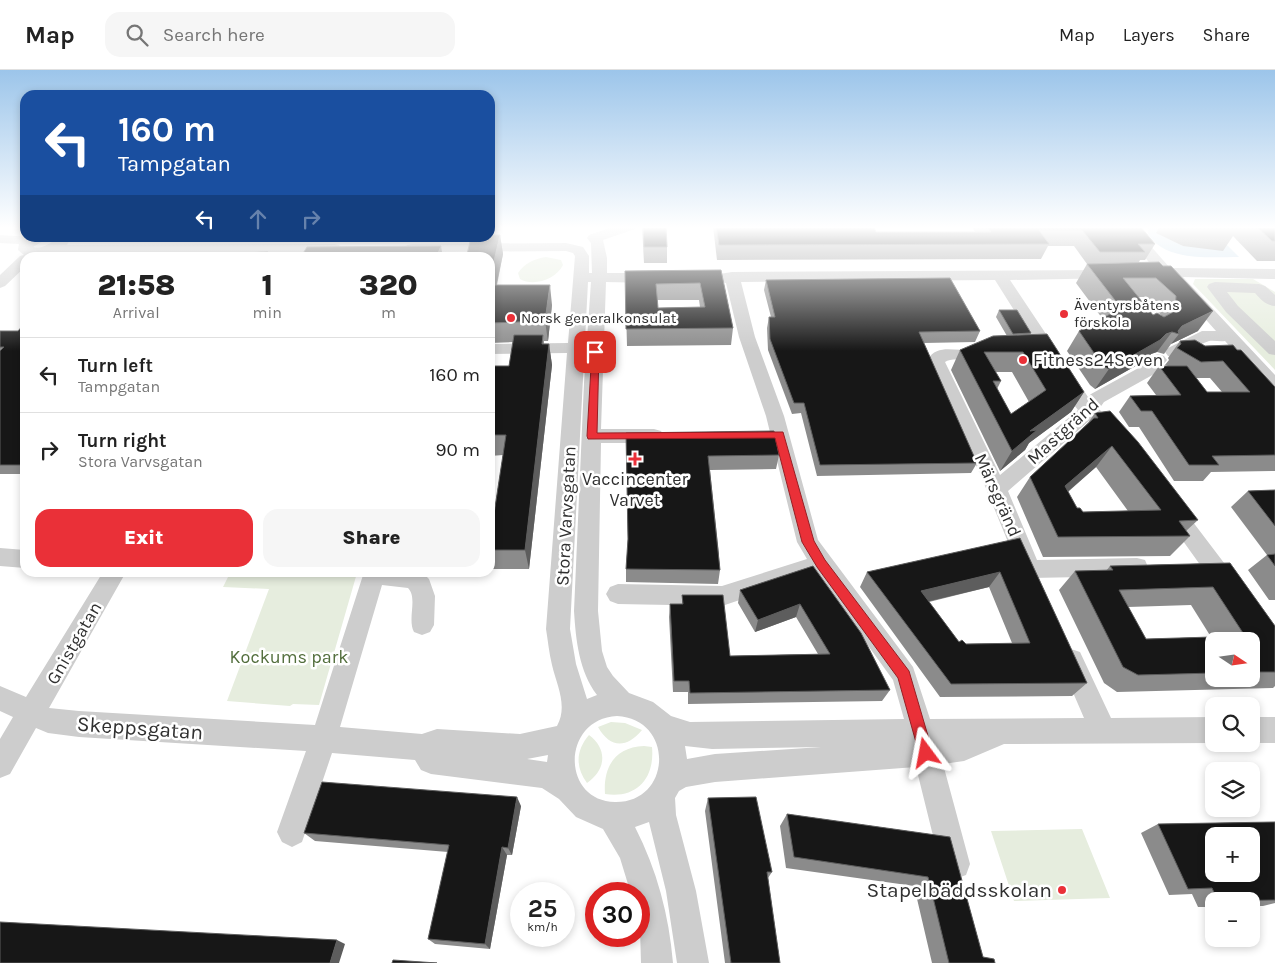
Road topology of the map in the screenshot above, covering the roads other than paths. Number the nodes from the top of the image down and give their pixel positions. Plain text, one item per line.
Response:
1 (14, 268) edge
2 (592, 268) edge
3 (599, 268) edge
4 (1162, 268) edge
5 (1275, 268) edge
6 (1132, 272) junction
7 (1166, 272) junction
8 (1189, 272) junction
9 (1275, 274) edge
10 (599, 276) junction
11 (669, 276) edge
12 (1000, 276) junction
13 (732, 278) junction
14 (0, 283) edge
15 (1275, 301) edge
16 (1222, 338) junction
17 (1000, 348) edge
18 (495, 349) edge
19 (1275, 350) edge
20 (1174, 352) edge
21 (576, 354) junction
22 (1158, 360) edge
23 (495, 361) edge
24 (1275, 386) edge
25 (1275, 397) edge
26 (1089, 411) junction
27 (592, 436) junction
28 (674, 436) edge
29 (1130, 453) edge
30 (997, 489) junction
31 (1158, 490) edge
32 (0, 557) edge
33 (20, 559) edge
34 (821, 564) junction
35 (1215, 566) junction
36 (1156, 567) edge
37 (1186, 567) edge
38 (112, 577) edge
39 (373, 577) edge
40 (399, 577) edge
41 (618, 594) dead end
42 (1242, 605) edge
43 (422, 625) dead end
44 (1062, 640) edge
45 (0, 698) edge
46 (623, 704) junction
47 (32, 713) junction
48 (663, 727) junction
49 (570, 730) junction
50 (1205, 730) edge
51 (1260, 730) edge
52 (1275, 730) edge
53 (1104, 732) junction
54 (324, 739) junction
55 (924, 742) junction
56 (422, 747) junction
57 (0, 764) edge
58 (665, 787) junction
59 (568, 789) junction
60 (612, 816) junction
61 (292, 832) dead end
62 (962, 887) edge
63 (657, 963) edge
64 (693, 963) edge

1 - 14 street
2 - 10 street, Stora Varvsgatan
3 - 10 street, Stora Varvsgatan
4 - 7 street
5 - 8 street
6 - 7 street
6 - 12 street
6 - 13 street
7 - 8 street
7 - 16 street
7 - 24 street
8 - 9 street
10 - 11 street
10 - 21 street, Stora Varvsgatan
10 - 27 street, Stora Varvsgatan
12 - 13 street
12 - 26 street
13 - 34 street
15 - 19 street
16 - 20 street
16 - 25 street
17 - 30 street, Märsgränd
18 - 21 street
21 - 23 street
21 - 49 street, Stora Varvsgatan
22 - 26 street, Mastgränd
26 - 29 street
26 - 30 street, Mastgränd
27 - 28 street
27 - 46 street, Stora Varvsgatan
30 - 36 street, Märsgränd
31 - 35 street
32 - 33 street
34 - 41 street
34 - 55 street
35 - 37 street
35 - 42 street
38 - 47 street, Gnistgatan
39 - 54 street
40 - 43 street
44 - 53 street
45 - 47 street, Skeppsgatan
46 - 48 street, Stora Varvsgatan
46 - 49 street, Stora Varvsgatan
47 - 54 street, Skeppsgatan
47 - 57 street, Gnistgatan
48 - 55 street
48 - 58 street, Stora Varvsgatan
49 - 56 street, Skeppsgatan
49 - 59 street, Stora Varvsgatan
50 - 53 street
51 - 52 street
53 - 55 street
54 - 56 street, Skeppsgatan
54 - 61 street
55 - 58 street
55 - 62 street
56 - 59 street
58 - 60 street, Stora Varvsgatan
58 - 64 street, Stora Varvsgatan
59 - 60 street, Stora Varvsgatan
60 - 63 street

